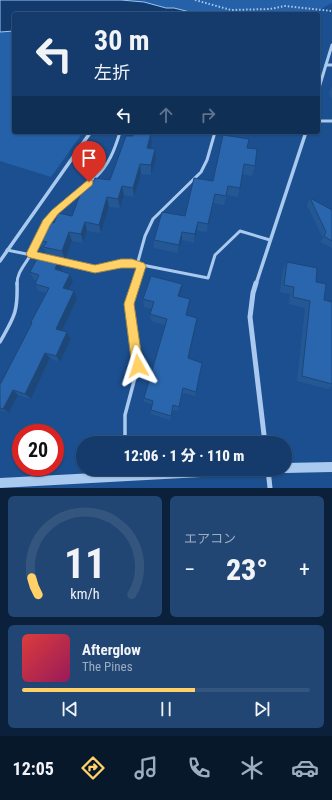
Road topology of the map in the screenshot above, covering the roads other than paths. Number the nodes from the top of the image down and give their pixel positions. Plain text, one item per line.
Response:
1 (332, 45) edge
2 (326, 65) junction
3 (332, 65) edge
4 (320, 85) edge
5 (320, 121) edge
6 (332, 121) edge
7 (89, 134) edge
8 (119, 134) edge
9 (214, 134) edge
10 (305, 134) edge
11 (270, 240) junction
12 (8, 250) junction
13 (31, 254) junction
14 (45, 258) edge
15 (52, 259) edge
16 (0, 261) edge
17 (139, 265) junction
18 (0, 342) edge
19 (125, 436) edge
20 (264, 436) edge
21 (332, 467) edge
22 (292, 468) edge
23 (79, 476) edge
24 (269, 476) edge
25 (0, 483) edge
26 (270, 488) edge

1 - 2 street
2 - 3 street
2 - 4 street
5 - 6 street
7 - 12 street
8 - 13 lane
9 - 17 lane
10 - 11 street
11 - 17 lane
11 - 20 street
12 - 13 lane
12 - 16 street
13 - 14 lane
13 - 18 lane
15 - 17 lane
17 - 19 lane
21 - 22 street
23 - 25 street
24 - 26 street

